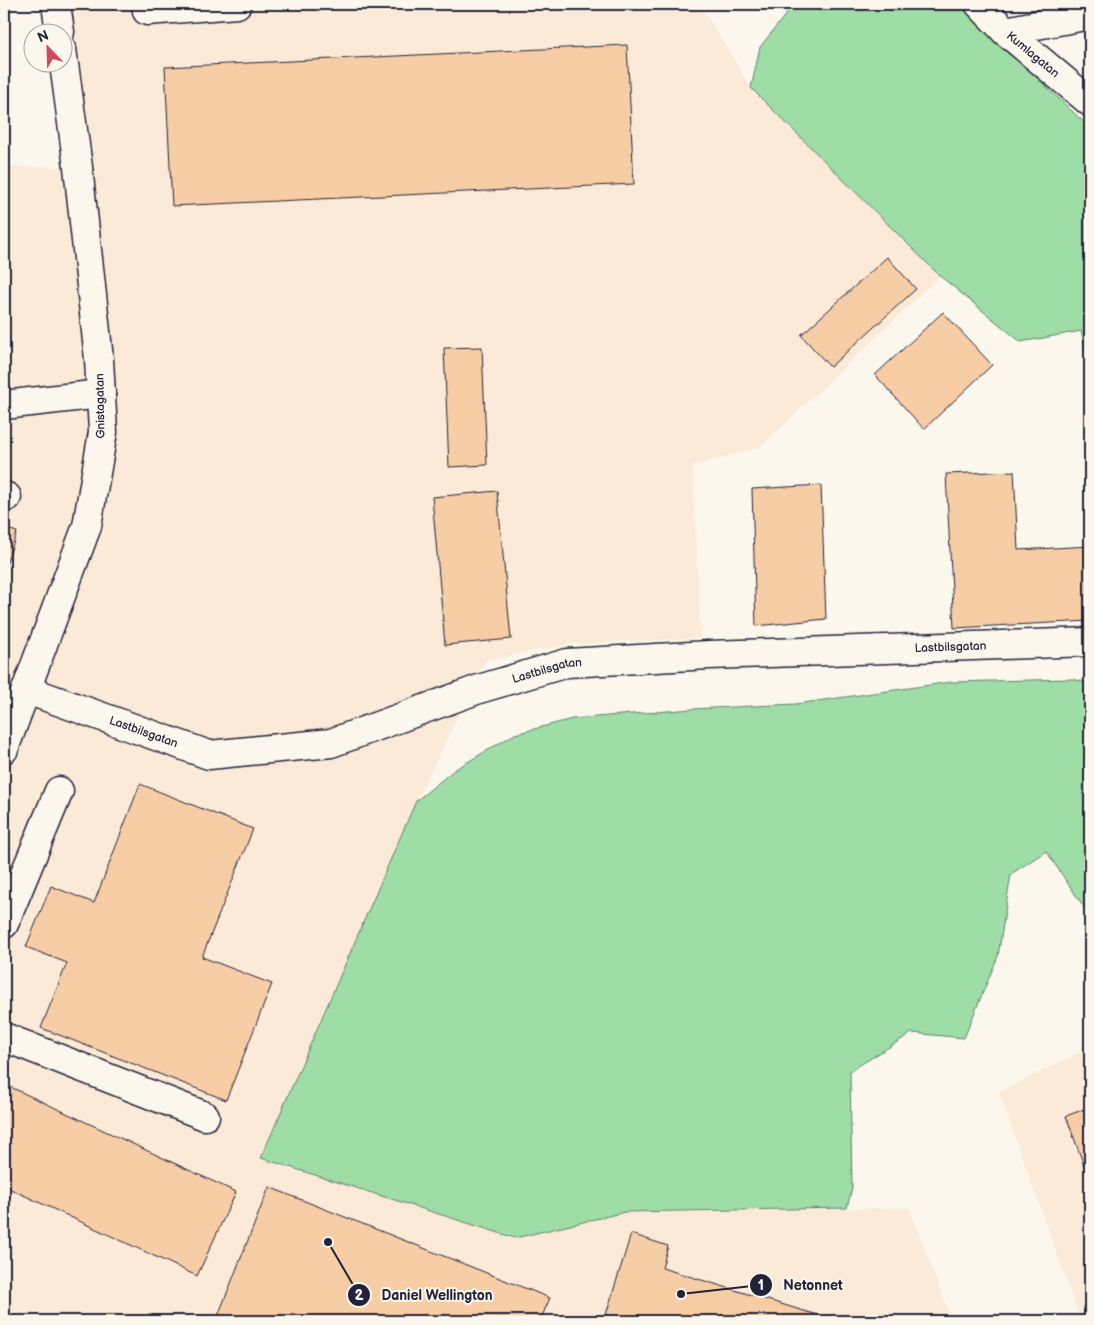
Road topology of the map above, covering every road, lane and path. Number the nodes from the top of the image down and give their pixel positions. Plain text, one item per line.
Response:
1 (56, 4) edge
2 (146, 4) edge
3 (237, 4) edge
4 (979, 4) edge
5 (1090, 15) edge
6 (59, 22) edge
7 (1005, 31) junction
8 (65, 72) edge
9 (1090, 102) edge
10 (101, 394) junction
11 (4, 405) edge
12 (1090, 642) edge
13 (26, 690) junction
14 (4, 749) edge
15 (59, 791) dead end
16 (4, 924) edge
17 (4, 1037) edge
18 (205, 1116) dead end

1 - 6 street
2 - 3 street
4 - 7 street, Kumlagatan
5 - 7 street
7 - 9 street, Kumlagatan
8 - 10 street, Gnistagatan
10 - 11 street
10 - 13 street, Gnistagatan
12 - 13 street, Lastbilsgatan
13 - 14 street, Gnistagatan
15 - 16 street
17 - 18 street

